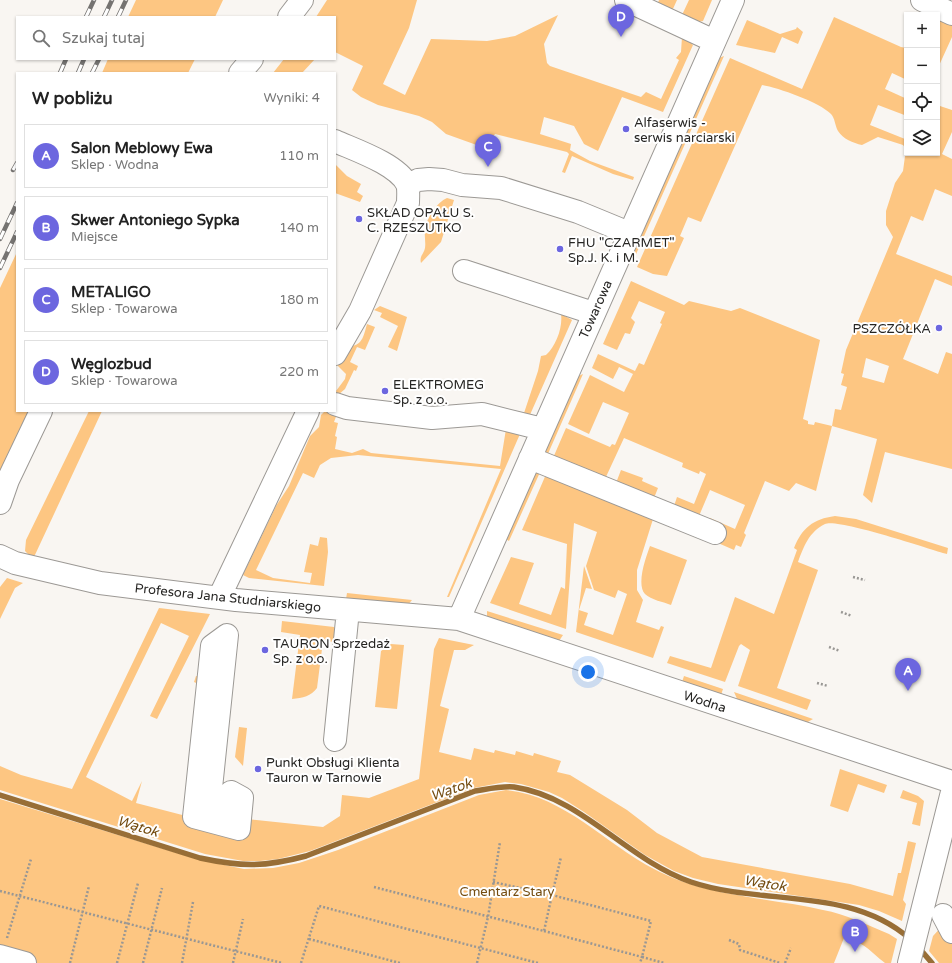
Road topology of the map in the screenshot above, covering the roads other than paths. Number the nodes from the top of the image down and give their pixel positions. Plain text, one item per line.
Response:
1 (302, 0) edge
2 (626, 0) edge
3 (732, 0) edge
4 (922, 0) edge
5 (952, 14) edge
6 (290, 16) edge
7 (714, 41) junction
8 (251, 60) edge
9 (241, 72) edge
10 (336, 141) edge
11 (408, 185) junction
12 (629, 233) junction
13 (464, 271) dead end
14 (593, 313) junction
15 (336, 352) edge
16 (336, 404) edge
17 (41, 412) edge
18 (308, 412) edge
19 (542, 429) junction
20 (530, 458) junction
21 (0, 503) edge
22 (715, 533) dead end
23 (0, 556) edge
24 (219, 598) junction
25 (348, 610) junction
26 (459, 619) junction
27 (335, 740) dead end
28 (952, 782) edge
29 (951, 801) edge
30 (229, 809) joint
31 (1, 956) edge
32 (25, 963) edge
33 (909, 963) edge

1 - 6 street
2 - 7 street
3 - 7 street, Towarowa
4 - 5 street
7 - 12 street, Towarowa
8 - 9 street
10 - 11 street
11 - 12 street
11 - 15 street
12 - 14 street, Towarowa
13 - 14 street
14 - 19 street, Towarowa
16 - 19 street
17 - 21 street
18 - 24 street
19 - 20 street, Towarowa
20 - 22 street
20 - 26 street, Towarowa
23 - 24 street, Profesora Jana Studniarskiego
24 - 25 street, Profesora Jana Studniarskiego
25 - 26 street, Profesora Jana Studniarskiego
25 - 27 street
26 - 28 street, Wodna
29 - 33 street
30 - 30 street
31 - 32 street

